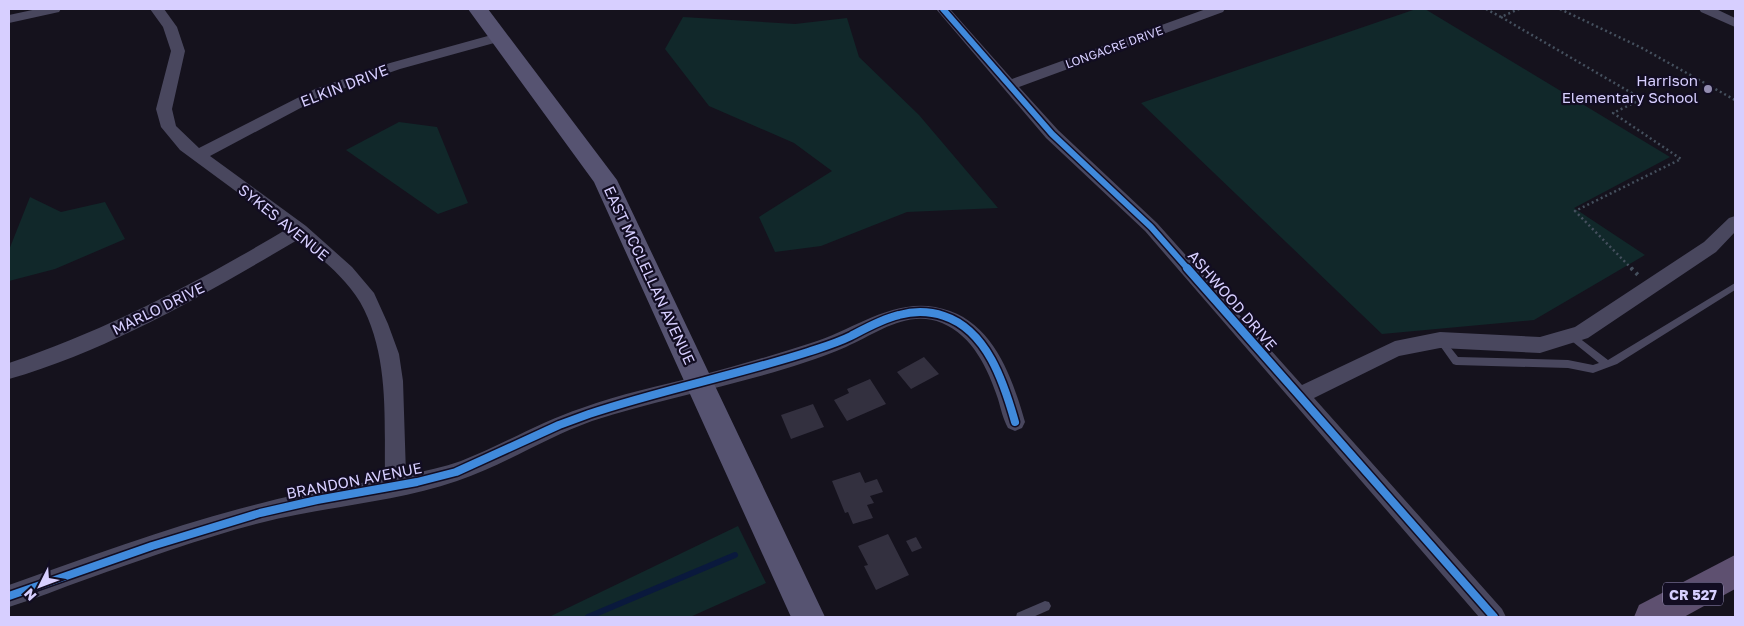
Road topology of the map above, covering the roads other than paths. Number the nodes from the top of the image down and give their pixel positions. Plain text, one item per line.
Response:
1 (54, 9) edge
2 (157, 9) edge
3 (478, 9) edge
4 (943, 9) edge
5 (1218, 9) edge
6 (1706, 9) edge
7 (9, 19) edge
8 (1735, 23) edge
9 (500, 37) junction
10 (1009, 85) junction
11 (198, 155) junction
12 (1735, 222) edge
13 (300, 230) junction
14 (1735, 286) edge
15 (1571, 336) junction
16 (1440, 340) junction
17 (1607, 364) junction
18 (9, 371) edge
19 (701, 383) junction
20 (1299, 396) junction
21 (1015, 422) dead end
22 (396, 486) junction
23 (1735, 571) edge
24 (9, 596) edge
25 (1045, 606) dead end
26 (808, 617) edge
27 (1024, 617) edge
28 (1494, 617) edge
29 (1651, 617) edge

1 - 7 street
2 - 11 street, SYKES AVENUE
3 - 9 street, EAST MCCLELLAN AVENUE
4 - 10 street, ASHWOOD DRIVE
5 - 10 street, LONGACRE DRIVE
6 - 8 street
9 - 11 street, ELKIN DRIVE
9 - 19 street, EAST MCCLELLAN AVENUE
10 - 20 street, ASHWOOD DRIVE
11 - 13 street, SYKES AVENUE
12 - 15 street
13 - 18 street, MARLO DRIVE
13 - 22 street, SYKES AVENUE
14 - 17 lane
15 - 16 street
15 - 17 lane
16 - 17 lane
16 - 20 street
19 - 21 street, BRANDON AVENUE
19 - 22 street, BRANDON AVENUE
19 - 26 street, EAST MCCLELLAN AVENUE
20 - 28 street, ASHWOOD DRIVE
22 - 24 street, BRANDON AVENUE
23 - 29 main road, CR 527
25 - 27 lane

